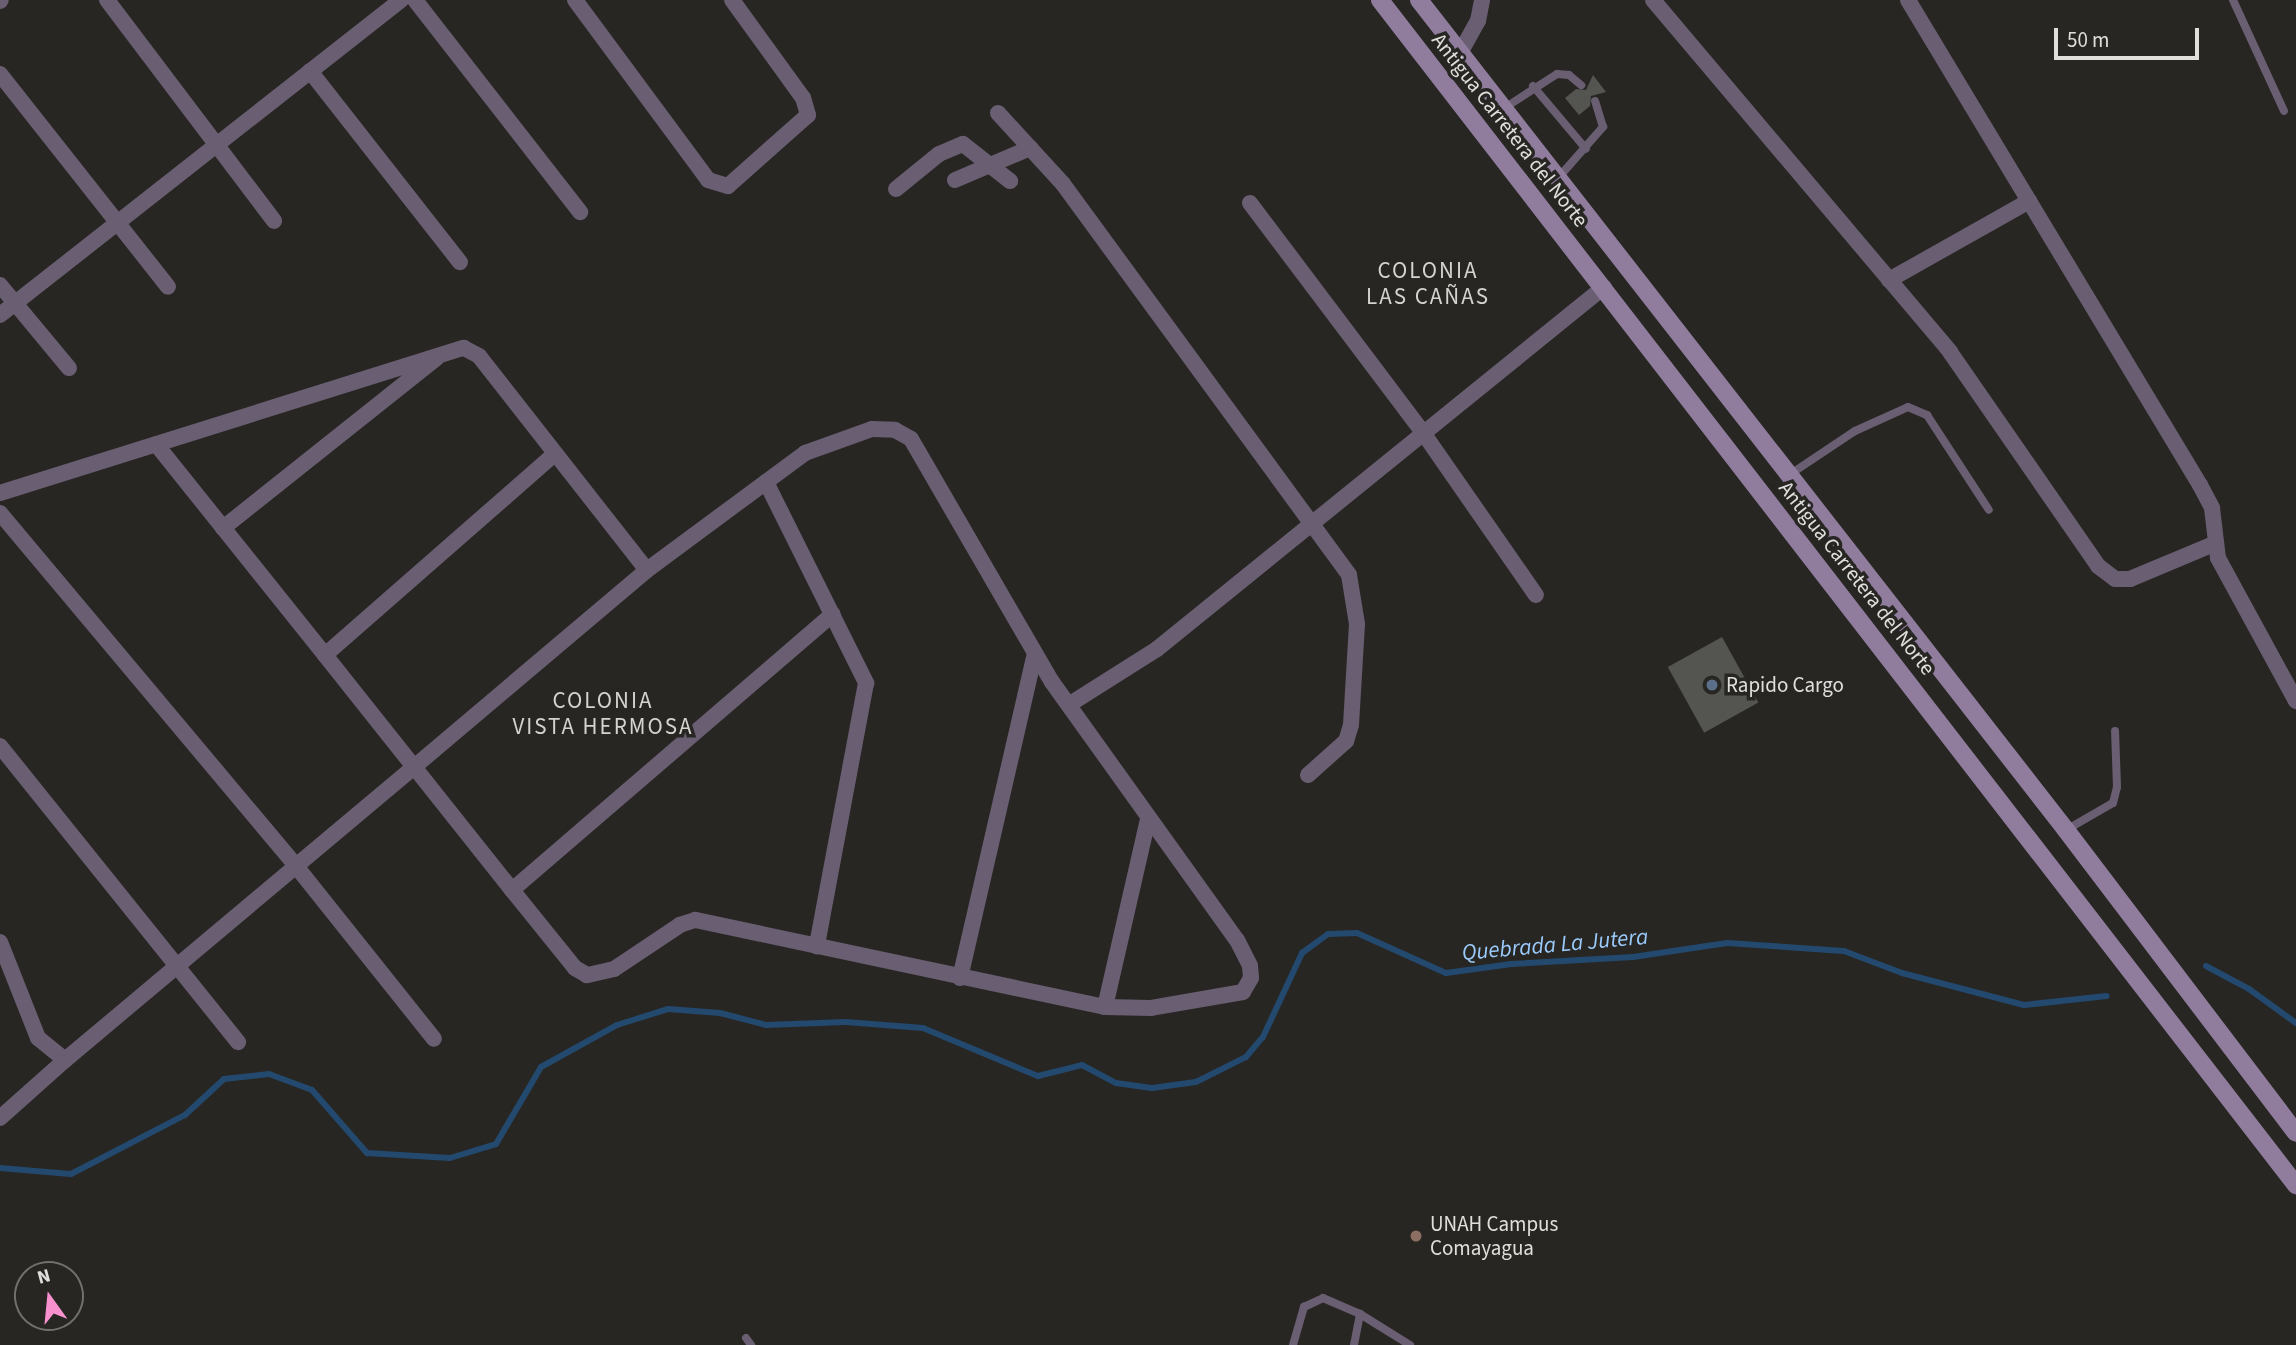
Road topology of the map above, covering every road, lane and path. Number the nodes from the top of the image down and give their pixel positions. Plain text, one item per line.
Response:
1 (107, 0) edge
2 (401, 0) edge
3 (415, 0) edge
4 (575, 0) edge
5 (732, 0) edge
6 (1380, 0) edge
7 (1419, 0) edge
8 (1482, 0) edge
9 (1653, 0) edge
10 (1908, 0) edge
11 (2233, 0) edge
12 (1460, 53) junction
13 (310, 71) junction
14 (0, 74) edge
15 (1581, 85) dead end
16 (1533, 86) junction
17 (1595, 101) dead end
18 (1506, 107) junction
19 (2284, 111) dead end
20 (998, 113) dead end
21 (220, 144) junction
22 (1030, 148) junction
23 (1586, 149) junction
24 (992, 165) junction
25 (1559, 177) junction
26 (955, 180) dead end
27 (1010, 181) dead end
28 (896, 189) dead end
29 (2029, 201) junction
30 (1250, 203) dead end
31 (580, 212) dead end
32 (274, 221) dead end
33 (120, 223) junction
34 (460, 262) dead end
35 (1889, 280) junction
36 (0, 285) edge
37 (168, 286) dead end
38 (1604, 287) junction
39 (15, 304) junction
40 (0, 315) edge
41 (444, 352) junction
42 (69, 369) dead end
43 (1424, 434) junction
44 (156, 443) junction
45 (555, 454) junction
46 (1789, 475) junction
47 (766, 482) junction
48 (0, 493) edge
49 (1989, 510) dead end
50 (0, 513) edge
51 (1313, 524) junction
52 (223, 528) junction
53 (2216, 542) junction
54 (647, 570) junction
55 (1536, 595) dead end
56 (833, 614) junction
57 (1035, 654) junction
58 (325, 655) junction
59 (2296, 701) edge
60 (1070, 704) junction
61 (2115, 731) dead end
62 (0, 746) edge
63 (414, 767) junction
64 (1308, 775) dead end
65 (1149, 820) junction
66 (2066, 830) junction
67 (296, 866) junction
68 (512, 890) junction
69 (0, 942) edge
70 (817, 946) junction
71 (177, 966) junction
72 (960, 978) junction
73 (1105, 1007) junction
74 (434, 1039) dead end
75 (238, 1042) dead end
76 (65, 1060) junction
77 (0, 1118) edge
78 (2296, 1133) edge
79 (2296, 1185) edge
80 (1360, 1314) junction
81 (1405, 1344) edge
82 (1293, 1345) edge
83 (1354, 1345) edge

1 - 21 street
2 - 13 street
3 - 31 street
4 - 5 street
6 - 38 main road, Antigua Carretera del Norte
7 - 12 main road, Antigua Carretera del Norte
8 - 12 street
9 - 35 street
10 - 29 street
11 - 19 lane
12 - 18 main road, Antigua Carretera del Norte
13 - 21 street
13 - 34 street
14 - 33 street
15 - 16 lane
16 - 18 lane
16 - 23 lane
17 - 23 lane
18 - 25 main road, Antigua Carretera del Norte
20 - 22 street
21 - 32 street
21 - 33 street
22 - 24 street
22 - 51 street
23 - 25 lane
24 - 26 street
24 - 27 street
24 - 28 street
25 - 46 main road, Antigua Carretera del Norte
29 - 35 street
29 - 53 street
30 - 43 street
33 - 37 street
33 - 39 street
35 - 53 street
36 - 39 street
38 - 43 street
38 - 79 main road, Antigua Carretera del Norte
39 - 40 street
39 - 42 street
41 - 44 street
41 - 45 street
41 - 52 street
43 - 51 street
43 - 55 street
44 - 48 street
44 - 52 street
45 - 54 street
45 - 58 street
46 - 49 lane
46 - 66 main road, Antigua Carretera del Norte
47 - 54 street
47 - 56 street
47 - 57 street
50 - 67 street
51 - 60 street
51 - 64 street
52 - 58 street
53 - 59 street
54 - 63 street
56 - 68 street
56 - 70 street
57 - 60 street
57 - 72 street
58 - 63 street
60 - 65 street
61 - 66 lane
62 - 71 street
63 - 67 street
63 - 68 street
65 - 73 street
65 - 73 street
66 - 78 main road, Antigua Carretera del Norte
67 - 71 street
67 - 74 street
68 - 70 street
69 - 76 street
70 - 72 street
71 - 75 street
71 - 76 street
72 - 73 street
76 - 77 street
80 - 81 lane
80 - 82 lane
80 - 83 lane

